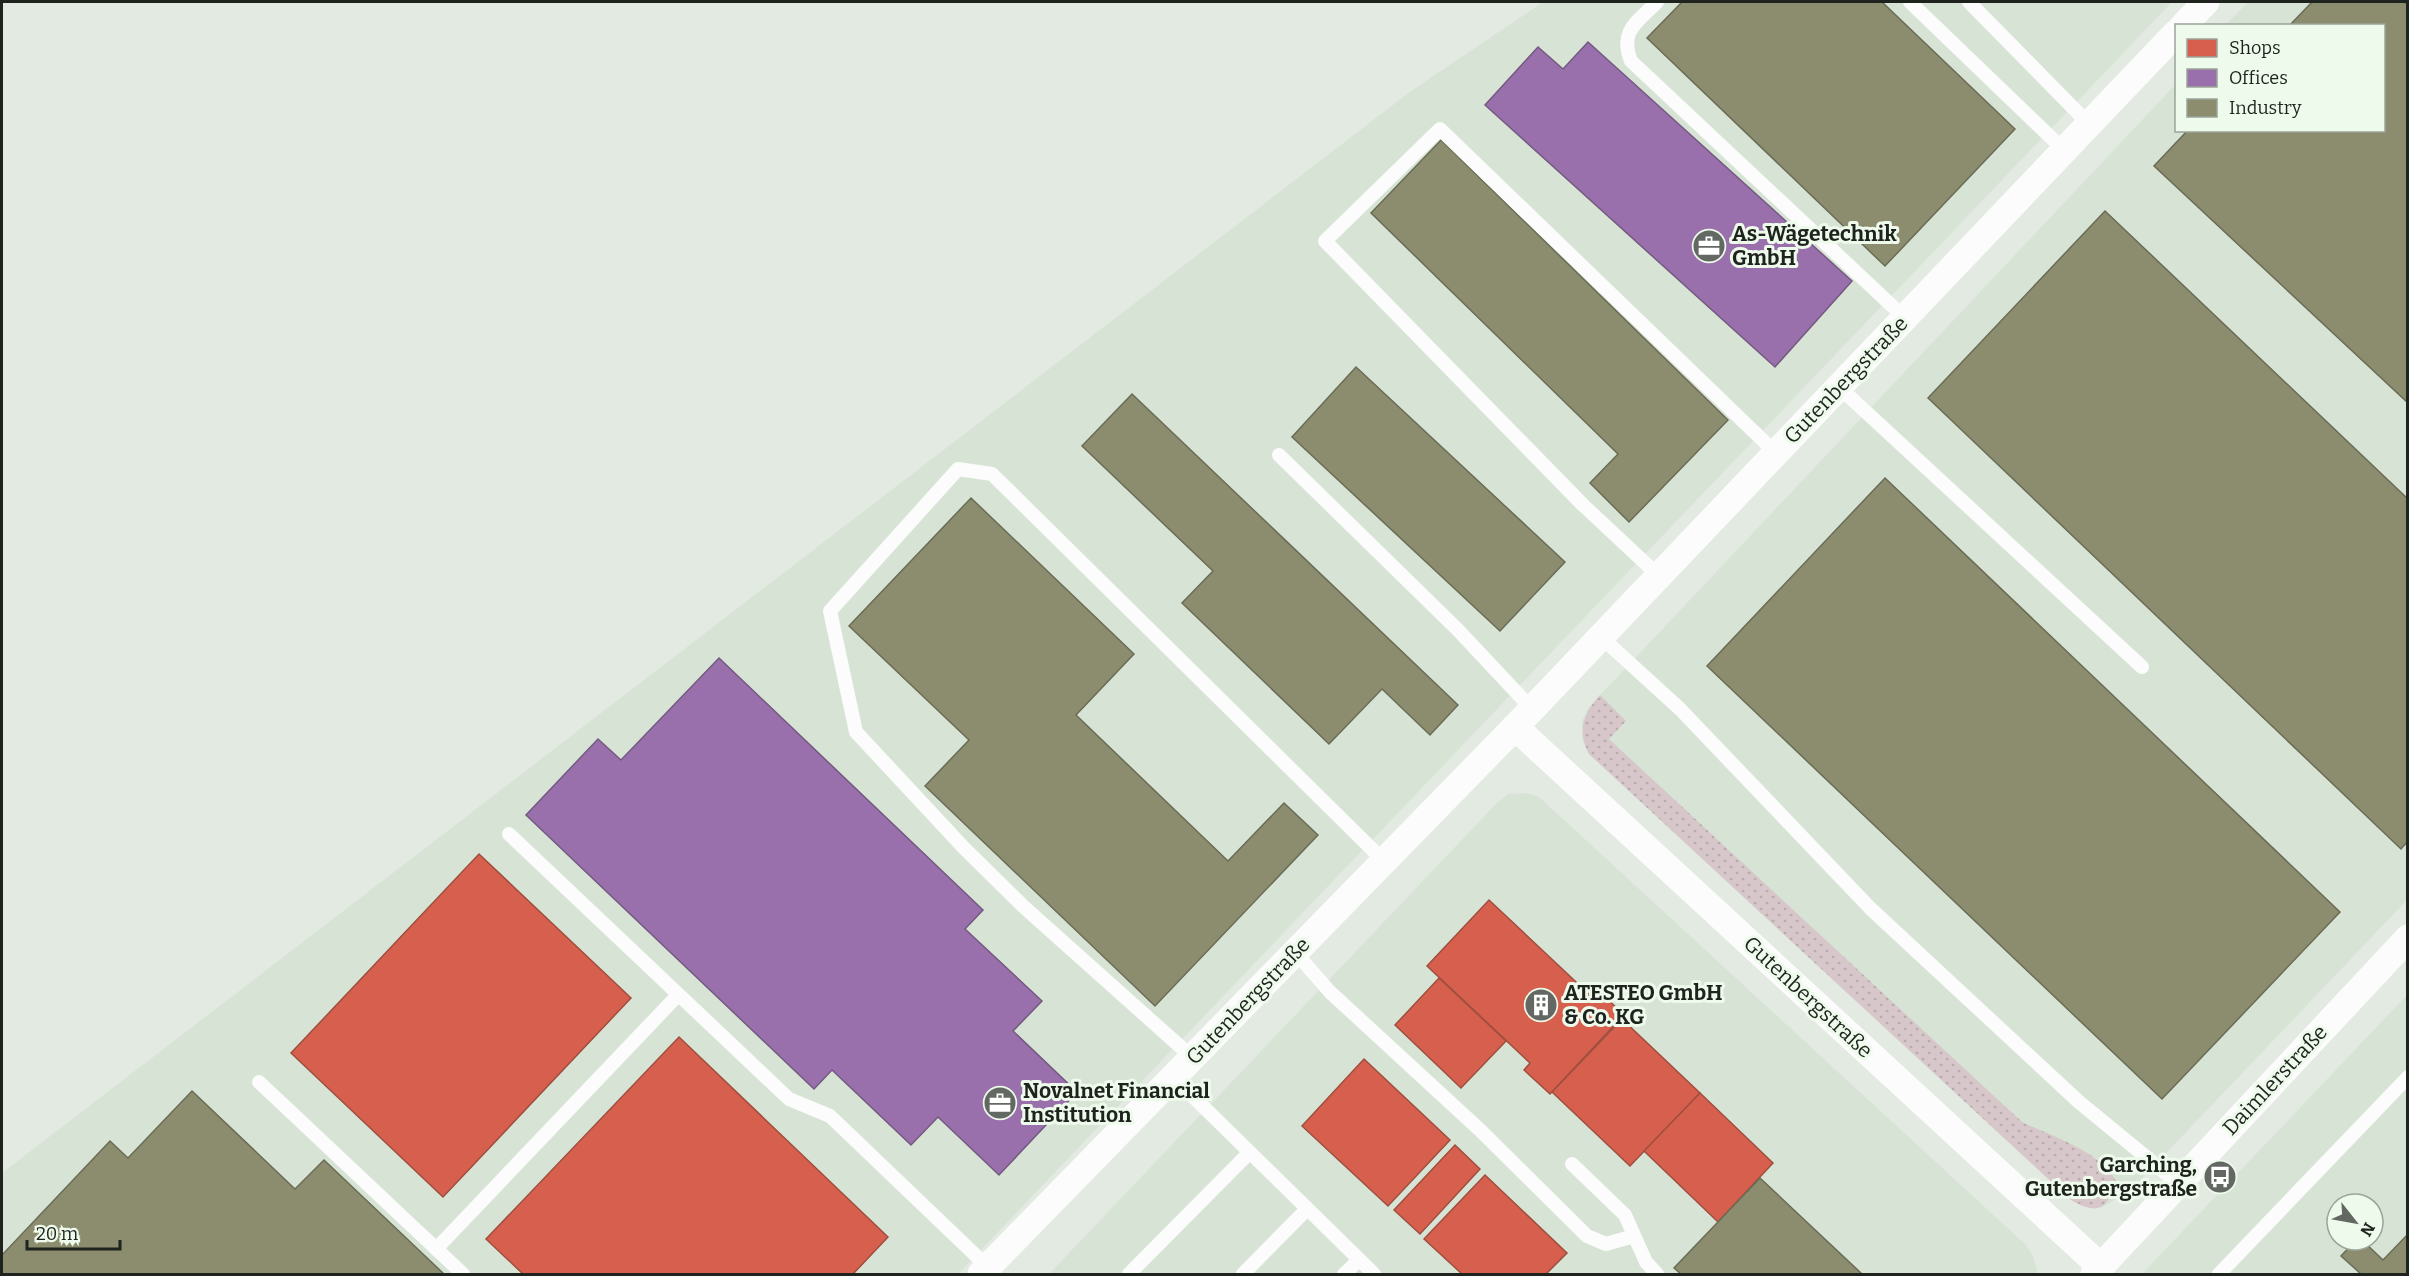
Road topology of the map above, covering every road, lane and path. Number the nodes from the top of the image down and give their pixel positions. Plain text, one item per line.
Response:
1 (1657, 2) edge
2 (1910, 2) edge
3 (1969, 2) edge
4 (2206, 2) edge
5 (2185, 24) edge
6 (2175, 34) edge
7 (2089, 124) junction
8 (2064, 150) junction
9 (1905, 318) junction
10 (1839, 387) junction
11 (1776, 453) junction
12 (1280, 454) dead end
13 (1659, 576) junction
14 (1601, 637) junction
15 (2142, 667) dead end
16 (1523, 718) junction
17 (509, 834) dead end
18 (1384, 861) junction
19 (2408, 938) edge
20 (1295, 952) junction
21 (678, 995) junction
22 (1192, 1058) junction
23 (1173, 1077) junction
24 (2408, 1077) edge
25 (259, 1082) dead end
26 (1249, 1153) junction
27 (1572, 1164) dead end
28 (2179, 1184) junction
29 (1307, 1209) junction
30 (1635, 1236) junction
31 (436, 1249) junction
32 (1359, 1260) junction
33 (988, 1272) edge
34 (2101, 1272) edge
35 (463, 1275) edge
36 (1129, 1275) edge
37 (1243, 1275) edge
38 (1344, 1275) edge
39 (1374, 1275) edge
40 (1657, 1275) edge
41 (2219, 1275) edge

1 - 9 lane
2 - 8 lane
3 - 7 lane
4 - 5 street
6 - 7 street, Gutenbergstraße
7 - 8 street, Gutenbergstraße
8 - 9 street, Gutenbergstraße
9 - 10 street, Gutenbergstraße
10 - 11 street, Gutenbergstraße
10 - 15 lane
11 - 13 street, Gutenbergstraße
11 - 13 lane
12 - 16 lane
13 - 14 street, Gutenbergstraße
14 - 16 street, Gutenbergstraße
14 - 28 lane
16 - 18 street, Gutenbergstraße
16 - 34 street, Gutenbergstraße
17 - 21 lane
18 - 20 street, Gutenbergstraße
18 - 22 lane
19 - 28 street, Daimlerstraße
20 - 22 street, Gutenbergstraße
20 - 30 lane
21 - 31 lane
21 - 33 lane
22 - 23 street, Gutenbergstraße
23 - 26 lane
23 - 33 street, Gutenbergstraße
24 - 41 lane
25 - 31 lane
26 - 29 lane
26 - 36 lane
27 - 30 lane
28 - 34 street, Daimlerstraße
29 - 32 lane
29 - 37 lane
30 - 40 lane
31 - 35 lane
32 - 38 lane
32 - 39 lane

